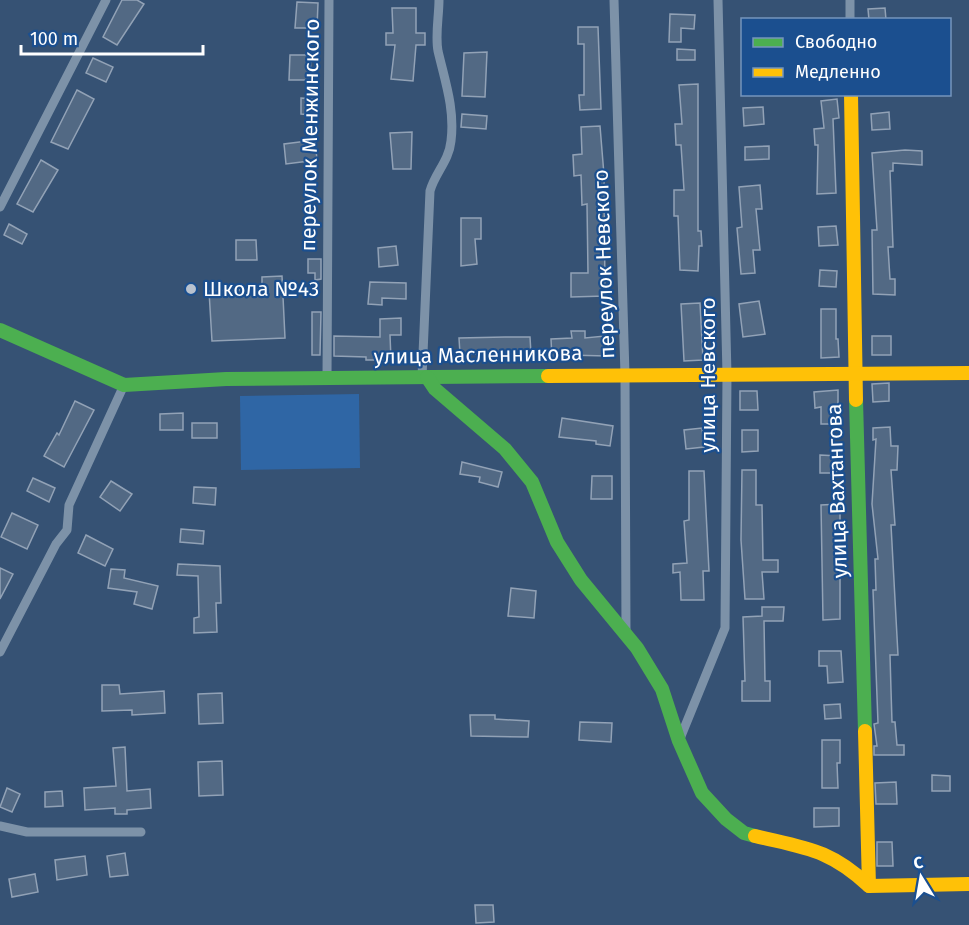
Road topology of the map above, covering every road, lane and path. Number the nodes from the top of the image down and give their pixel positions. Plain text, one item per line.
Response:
1 (106, 0) edge
2 (329, 0) edge
3 (440, 0) edge
4 (614, 0) edge
5 (718, 0) edge
6 (850, 0) edge
7 (850, 18) edge
8 (851, 96) edge
9 (0, 207) edge
10 (0, 330) edge
11 (969, 373) edge
12 (855, 374) junction
13 (626, 375) junction
14 (727, 375) junction
15 (425, 377) junction
16 (327, 378) junction
17 (124, 384) junction
18 (626, 634) junction
19 (0, 652) edge
20 (679, 741) junction
21 (0, 826) edge
22 (141, 832) dead end
23 (969, 884) edge
24 (869, 886) junction

1 - 9 street
2 - 16 street, переулок Менжинского
3 - 15 street
4 - 13 street, переулок Невского
5 - 14 street, улица Невского
6 - 7 street
8 - 12 street, улица Вахтангова
10 - 17 street, улица Масленникова
11 - 12 street, улица Масленникова
12 - 14 street, улица Масленникова
12 - 24 street, улица Вахтангова
13 - 14 street, улица Масленникова
13 - 15 street, улица Масленникова
13 - 18 street, переулок Невского
14 - 20 street, улица Невского
15 - 16 street, улица Масленникова
15 - 18 street
16 - 17 street, улица Масленникова
17 - 19 street
18 - 20 street
20 - 24 street
21 - 22 street
23 - 24 street

